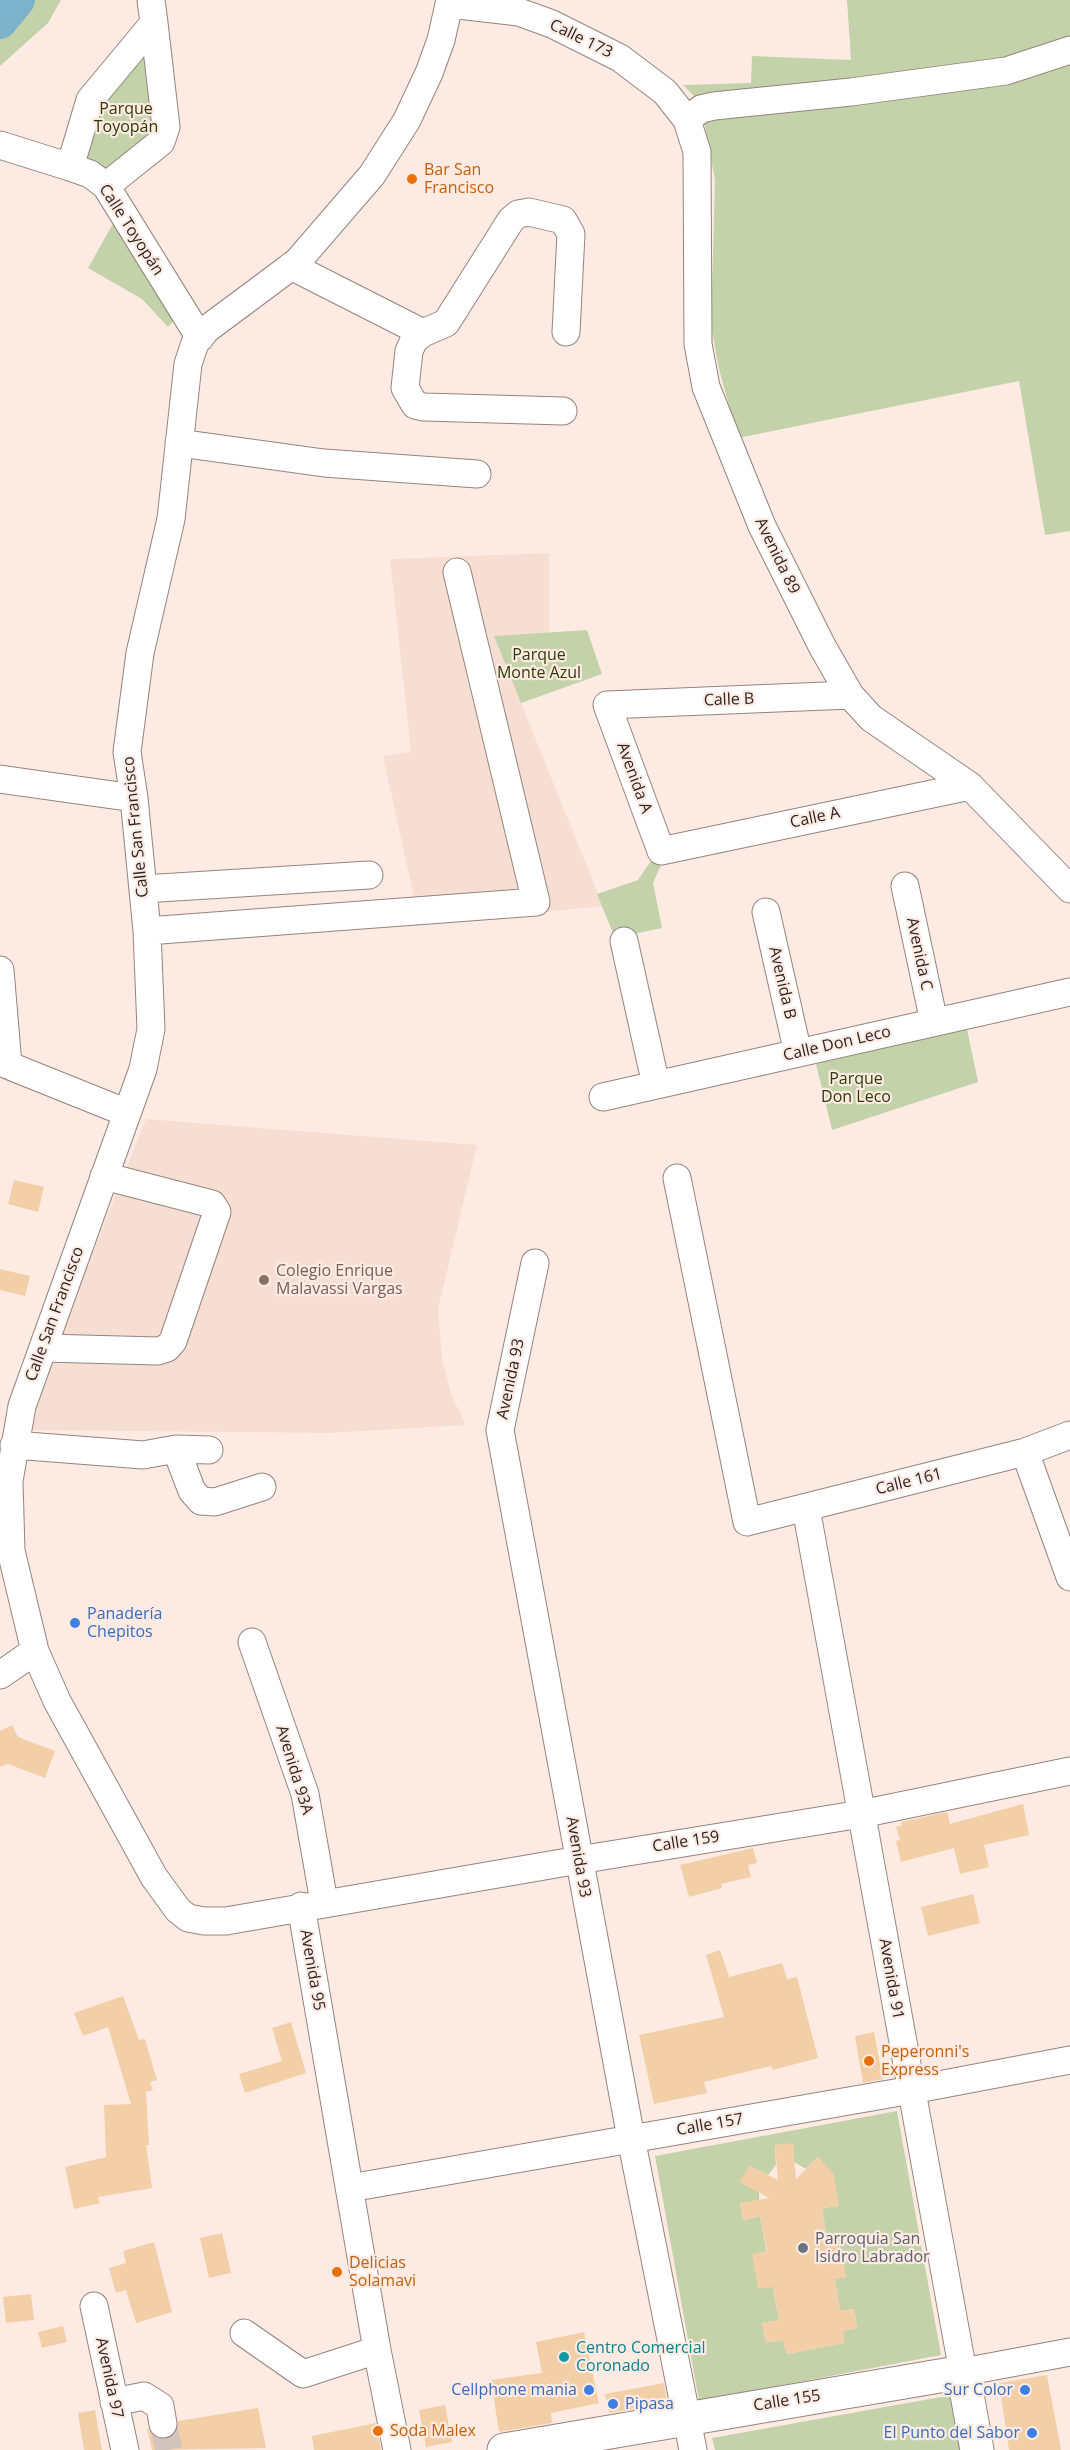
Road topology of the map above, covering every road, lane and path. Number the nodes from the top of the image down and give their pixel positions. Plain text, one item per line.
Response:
1 (450, 2) edge
2 (152, 11) edge
3 (1070, 50) edge
4 (687, 120) junction
5 (0, 145) edge
6 (70, 167) junction
7 (106, 186) junction
8 (291, 266) junction
9 (566, 332) dead end
10 (423, 333) junction
11 (200, 338) junction
12 (563, 411) dead end
13 (179, 443) junction
14 (477, 474) dead end
15 (457, 572) dead end
16 (850, 695) junction
17 (608, 705) joint
18 (0, 779) edge
19 (970, 786) junction
20 (134, 798) junction
21 (661, 851) joint
22 (369, 875) dead end
23 (905, 886) dead end
24 (143, 889) junction
25 (1070, 889) edge
26 (766, 912) dead end
27 (147, 932) junction
28 (624, 941) dead end
29 (0, 970) edge
30 (1070, 992) edge
31 (934, 1022) junction
32 (798, 1053) junction
33 (4, 1064) edge
34 (656, 1085) junction
35 (603, 1097) dead end
36 (127, 1113) junction
37 (104, 1176) junction
38 (677, 1178) dead end
39 (535, 1263) dead end
40 (44, 1348) junction
41 (1070, 1435) edge
42 (14, 1445) junction
43 (176, 1449) junction
44 (209, 1450) dead end
45 (1026, 1452) junction
46 (262, 1487) dead end
47 (806, 1508) junction
48 (1070, 1576) edge
49 (252, 1641) dead end
50 (35, 1651) junction
51 (0, 1675) edge
52 (1070, 1771) edge
53 (861, 1814) junction
54 (579, 1860) junction
55 (313, 1904) junction
56 (1070, 2060) edge
57 (912, 2090) junction
58 (631, 2138) junction
59 (350, 2188) junction
60 (94, 2306) dead end
61 (244, 2333) dead end
62 (377, 2350) junction
63 (1070, 2352) edge
64 (963, 2372) junction
65 (114, 2402) junction
66 (686, 2418) junction
67 (164, 2424) tunnel mouth
68 (125, 2450) edge
69 (397, 2450) edge
70 (504, 2450) edge
71 (693, 2450) edge
72 (977, 2450) edge

1 - 4 street, Calle 173
1 - 8 street, Calle San Francisco
2 - 6 street
2 - 7 street
3 - 4 street
4 - 16 street, Avenida 89
5 - 6 street, Calle Toyopán
6 - 7 street, Calle Toyopán
7 - 11 street, Calle Toyopán
8 - 10 street
8 - 11 street, Calle San Francisco
9 - 10 street
10 - 12 street
11 - 13 street, Calle San Francisco
13 - 14 street
13 - 20 street, Calle San Francisco
15 - 27 street
16 - 17 street, Calle B
16 - 19 street, Avenida 89
17 - 21 street, Avenida A
18 - 20 street
19 - 21 street, Calle A
19 - 25 street, Avenida 89
20 - 24 street, Calle San Francisco
22 - 24 street
23 - 31 street, Avenida C
24 - 27 street, Calle San Francisco
26 - 32 street, Avenida B
27 - 36 street, Calle San Francisco
28 - 34 street
29 - 33 street
30 - 31 street, Calle Don Leco
31 - 32 street, Calle Don Leco
32 - 34 street, Calle Don Leco
33 - 36 street
34 - 35 street, Calle Don Leco
36 - 37 street, Calle San Francisco
37 - 40 street, Calle San Francisco
37 - 40 street
38 - 47 street, Calle 161
39 - 54 street, Avenida 93
40 - 42 street, Calle San Francisco
41 - 45 street, Calle 161
42 - 43 street
42 - 50 street, Calle San Francisco
43 - 44 street
43 - 46 street
45 - 47 street, Calle 161
45 - 48 street
47 - 53 street, Avenida 91
49 - 55 street, Avenida 93A
50 - 51 street
50 - 55 street, Avenida 95
52 - 53 street, Calle 159
53 - 54 street, Calle 159
53 - 57 street, Avenida 91
54 - 55 street, Calle 159
54 - 58 street, Avenida 93
55 - 59 street, Avenida 95
56 - 57 street, Calle 157
57 - 58 street, Calle 157
57 - 64 street, Avenida 91
58 - 59 street, Calle 157
58 - 66 street, Avenida 93
59 - 62 street, Avenida 95
60 - 65 street, Avenida 97
61 - 62 street
62 - 69 street, Avenida 95
63 - 64 street, Calle 155
64 - 66 main road, Calle 155
64 - 72 main road, Avenida 91
65 - 67 street
65 - 68 street, Avenida 97
66 - 70 main road, Calle 155
66 - 71 street, Avenida 93

